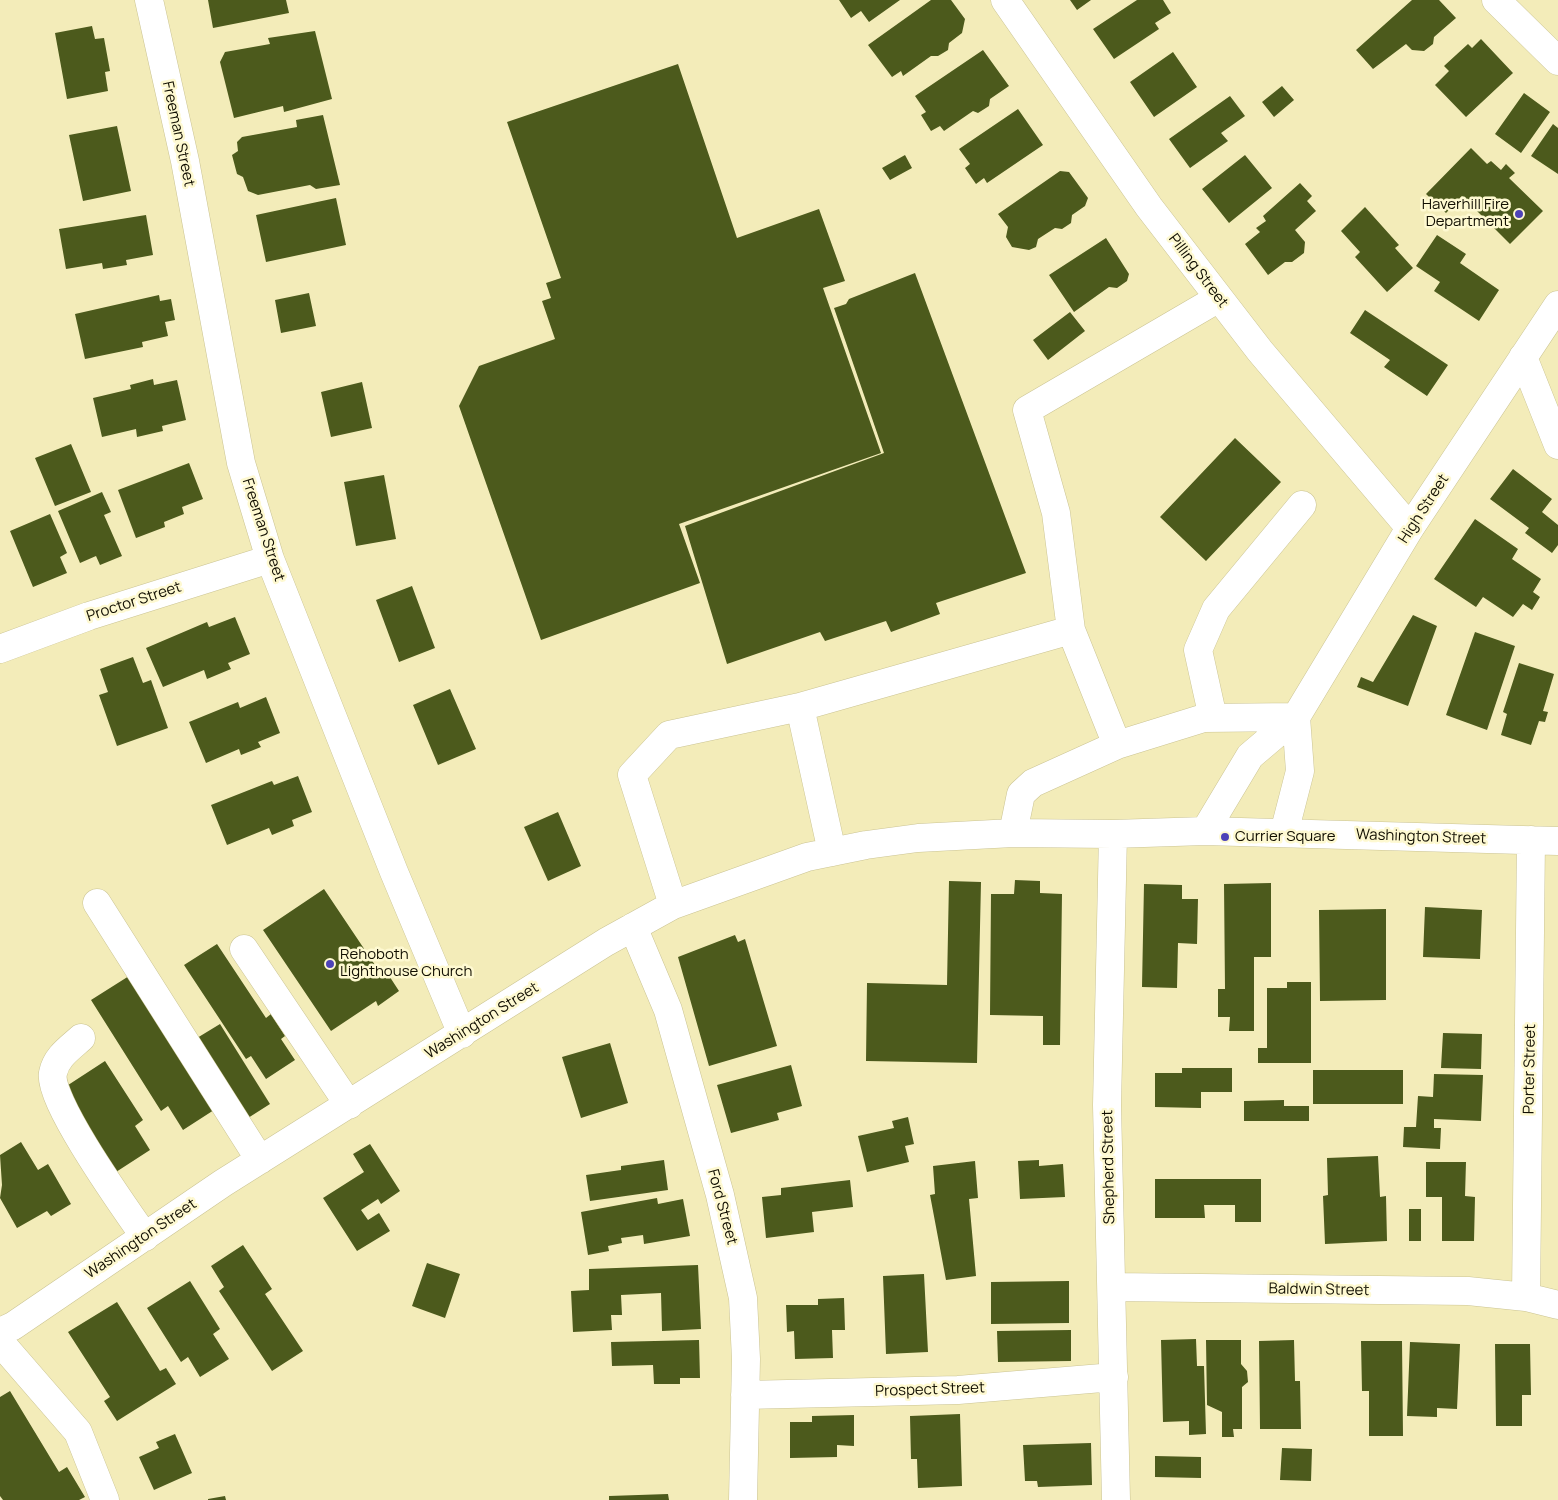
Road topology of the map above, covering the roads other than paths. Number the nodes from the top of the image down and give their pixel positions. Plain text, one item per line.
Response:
1 (149, 0) edge
2 (1005, 0) edge
3 (1496, 0) edge
4 (1558, 61) edge
5 (1219, 298) junction
6 (1558, 305) edge
7 (1523, 357) junction
8 (1558, 445) edge
9 (1302, 505) dead end
10 (1410, 528) junction
11 (270, 559) junction
12 (1071, 630) junction
13 (0, 649) edge
14 (800, 707) junction
15 (1296, 717) junction
16 (1213, 718) junction
17 (1117, 745) junction
18 (1205, 831) junction
19 (1013, 833) junction
20 (1284, 833) junction
21 (1113, 834) junction
22 (1531, 840) junction
23 (1558, 841) edge
24 (832, 852) junction
25 (97, 903) dead end
26 (673, 905) junction
27 (633, 926) junction
28 (244, 949) dead end
29 (462, 1034) junction
30 (81, 1038) dead end
31 (348, 1105) junction
32 (260, 1160) junction
33 (145, 1236) junction
34 (1112, 1287) junction
35 (1526, 1297) junction
36 (1558, 1305) edge
37 (0, 1332) edge
38 (0, 1342) edge
39 (1114, 1377) junction
40 (745, 1395) junction
41 (105, 1500) edge
42 (743, 1500) edge
43 (1116, 1500) edge

1 - 11 street, Freeman Street
2 - 5 street, Pilling Street
3 - 4 street
5 - 10 street, Pilling Street
5 - 12 street
6 - 7 street, High Street
7 - 8 street
7 - 10 street, High Street
9 - 16 street
10 - 15 street, High Street
11 - 13 street, Proctor Street
11 - 29 street, Freeman Street
12 - 14 street
12 - 17 street
14 - 24 street
14 - 26 street
15 - 16 street
15 - 18 street, High Street
15 - 20 street
16 - 17 street
17 - 19 street
18 - 20 street, Washington Street
18 - 21 street, Washington Street
19 - 21 street, Washington Street
19 - 24 street, Washington Street
20 - 22 street, Washington Street
21 - 34 street, Shepherd Street
22 - 23 street, Washington Street
22 - 35 street, Porter Street
24 - 26 street, Washington Street
25 - 32 street
26 - 27 street, Washington Street
27 - 29 street, Washington Street
27 - 40 street, Ford Street
28 - 31 street
29 - 31 street, Washington Street
30 - 33 street
31 - 32 street, Washington Street
32 - 33 street, Washington Street
33 - 37 street, Washington Street
34 - 35 street, Baldwin Street
34 - 39 street, Shepherd Street
35 - 36 street, Baldwin Street
38 - 41 street
39 - 40 street, Prospect Street
39 - 43 street, Shepherd Street
40 - 42 street, Ford Street

